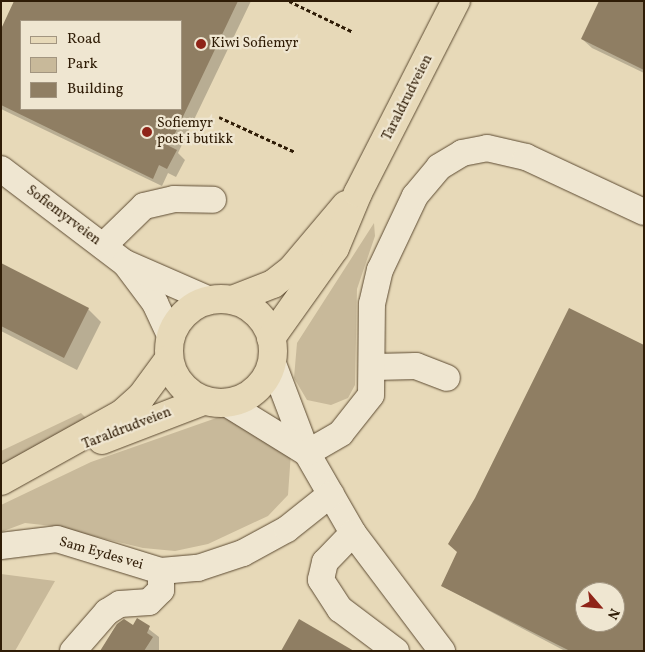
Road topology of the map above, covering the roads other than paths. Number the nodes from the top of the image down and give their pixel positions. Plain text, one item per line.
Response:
1 (456, 1) edge
2 (1, 169) edge
3 (358, 193) junction
4 (213, 200) dead end
5 (644, 212) edge
6 (103, 246) junction
7 (125, 263) junction
8 (221, 300) junction
9 (170, 348) junction
10 (272, 349) junction
11 (374, 367) junction
12 (447, 378) dead end
13 (214, 402) junction
14 (307, 453) junction
15 (50, 457) junction
16 (1, 481) edge
17 (331, 494) junction
18 (353, 533) junction
19 (1, 546) edge
20 (161, 571) junction
21 (421, 624) junction
22 (73, 651) edge
23 (396, 651) edge
24 (404, 651) edge
25 (442, 651) edge

1 - 3 main road, Taraldrudveien
2 - 6 street, Sofiemyrveien
3 - 8 main road, Taraldrudveien
3 - 10 main road, Taraldrudveien
4 - 6 street
5 - 11 street
6 - 7 street, Sofiemyrveien
7 - 8 street, Sofiemyrveien
7 - 9 street, Sofiemyrveien
8 - 9 main road
8 - 10 main road
9 - 13 main road
9 - 15 main road, Taraldrudveien
10 - 13 main road
10 - 14 street
11 - 12 street
11 - 14 street
13 - 14 street
13 - 15 main road, Taraldrudveien
14 - 17 street
15 - 16 main road, Taraldrudveien
17 - 18 street
17 - 20 street, Sam Eydes vei
18 - 21 street
18 - 23 street
19 - 20 street, Sam Eydes vei
20 - 22 street
21 - 24 street
21 - 25 street

